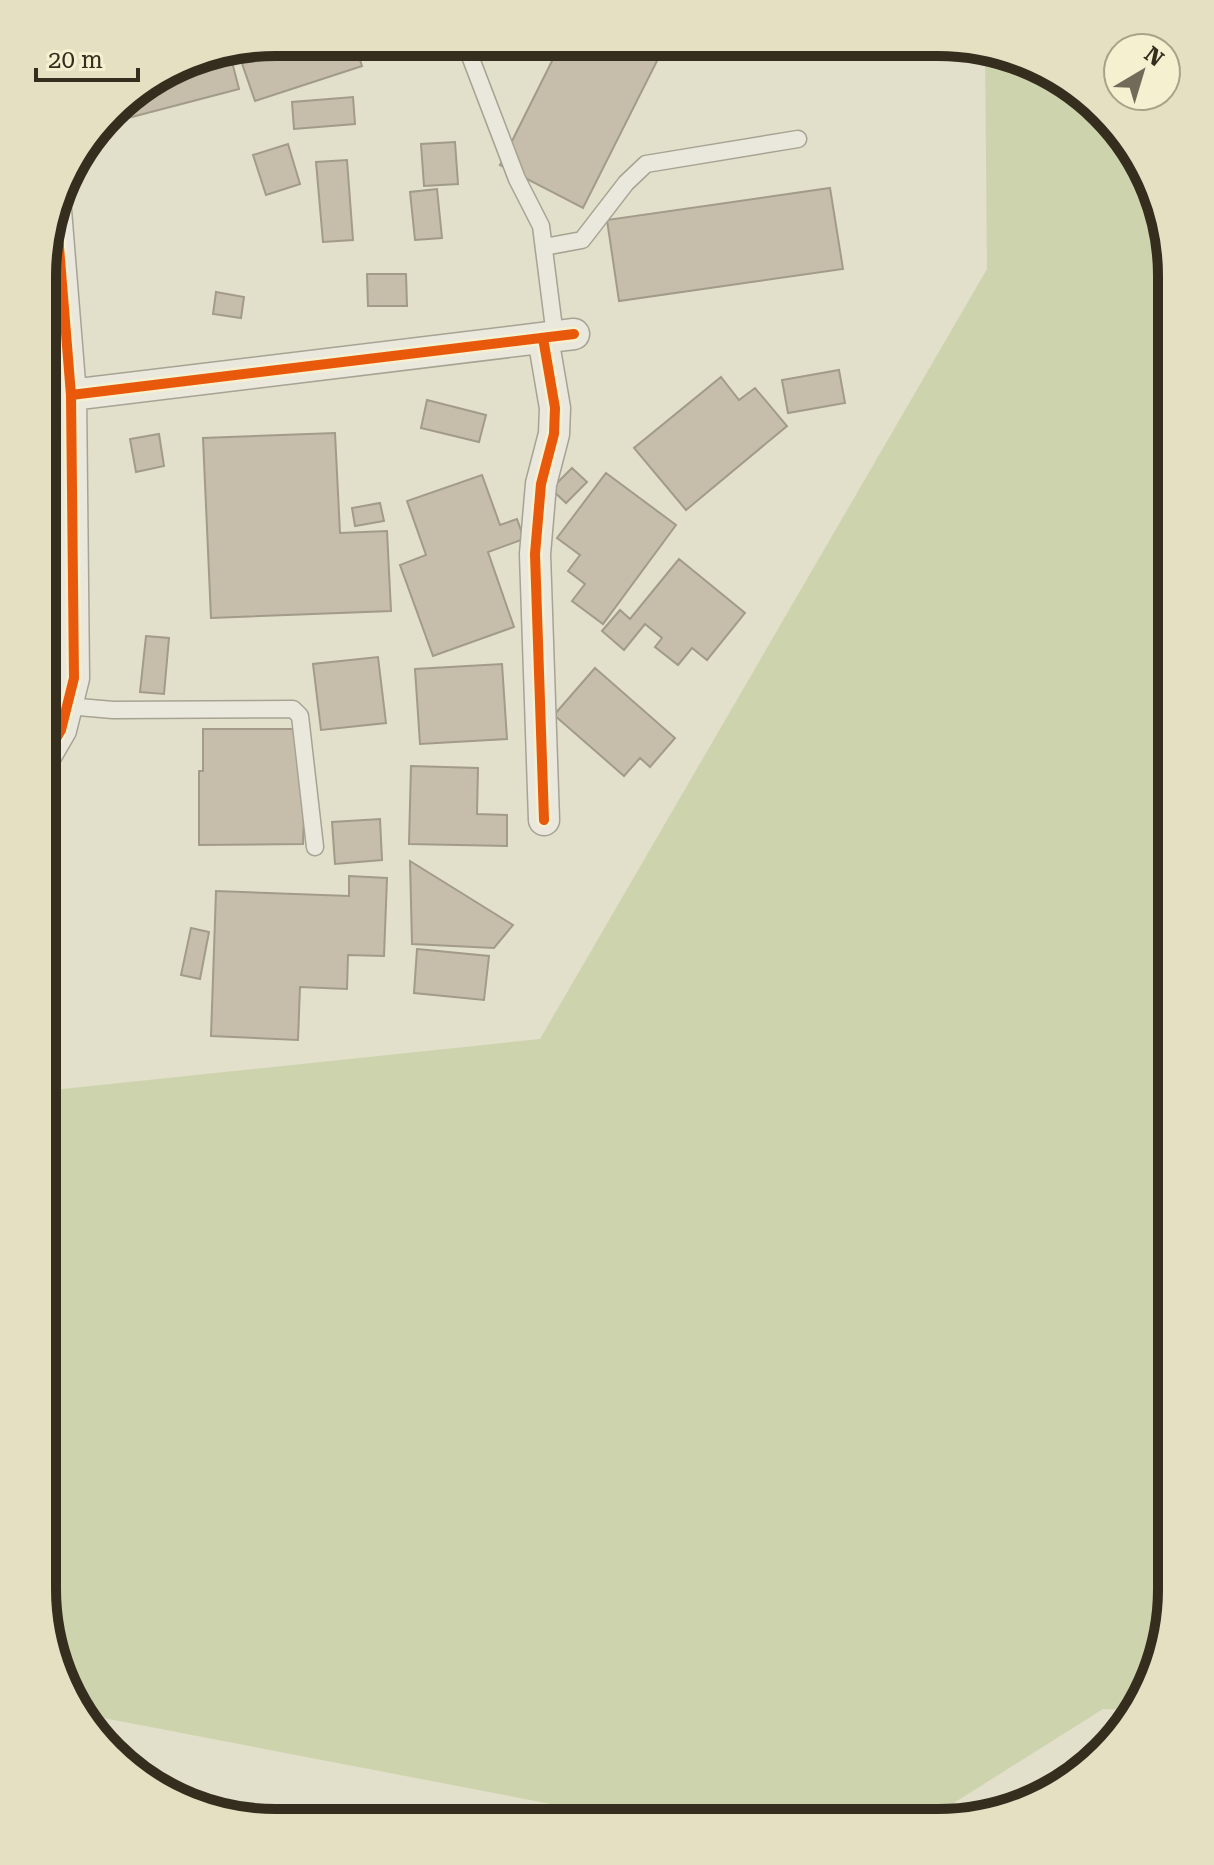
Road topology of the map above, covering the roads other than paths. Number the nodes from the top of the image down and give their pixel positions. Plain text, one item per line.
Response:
1 (470, 56) edge
2 (798, 139) dead end
3 (544, 247) junction
4 (57, 256) edge
5 (557, 336) junction
6 (61, 376) edge
7 (67, 706) junction
8 (56, 739) edge
9 (544, 820) dead end
10 (315, 847) dead end

1 - 3 lane
2 - 3 lane
3 - 5 lane
4 - 6 street
5 - 6 street
5 - 9 street
6 - 7 street
7 - 8 street
7 - 10 lane

